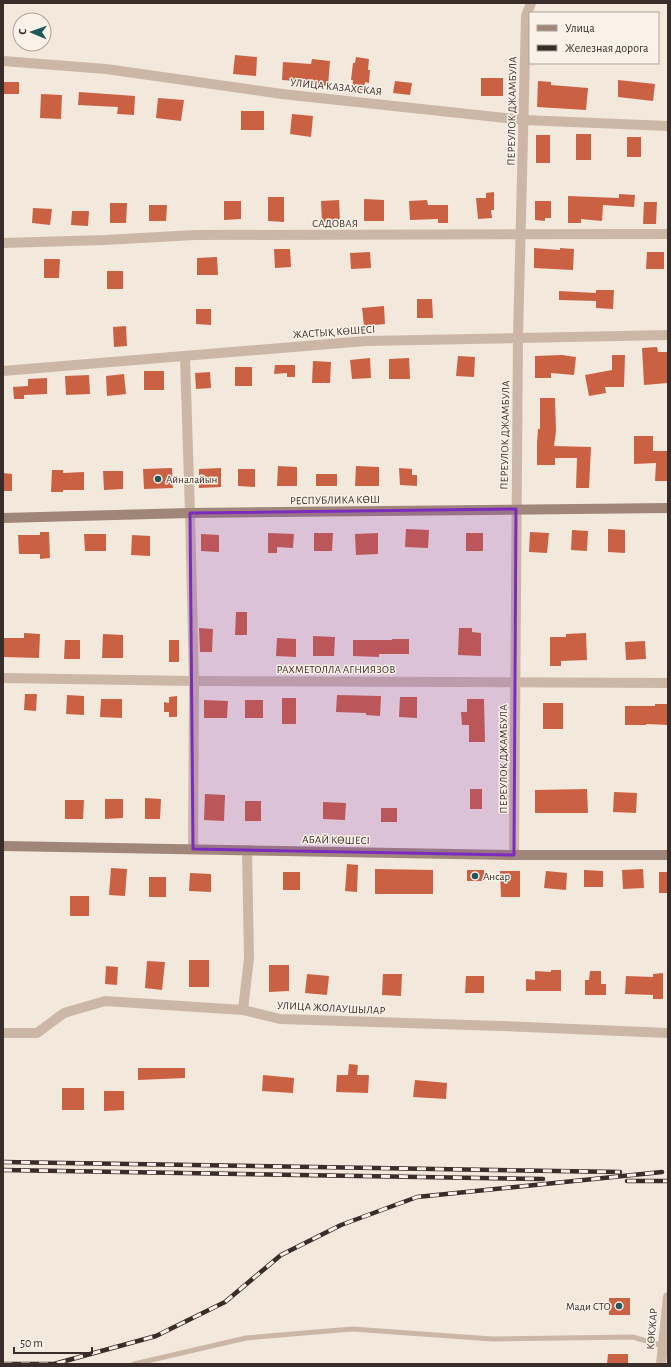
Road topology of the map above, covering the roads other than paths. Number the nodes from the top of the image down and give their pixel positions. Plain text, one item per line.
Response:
1 (532, 3) edge
2 (3, 61) edge
3 (524, 120) junction
4 (668, 126) edge
5 (668, 234) edge
6 (520, 235) junction
7 (3, 243) edge
8 (668, 335) edge
9 (518, 337) junction
10 (185, 357) junction
11 (3, 371) edge
12 (668, 508) edge
13 (516, 509) junction
14 (190, 513) junction
15 (3, 518) edge
16 (3, 678) edge
17 (194, 681) junction
18 (515, 681) junction
19 (668, 683) edge
20 (3, 846) edge
21 (193, 849) junction
22 (247, 850) junction
23 (514, 855) junction
24 (668, 855) edge
25 (242, 1010) junction
26 (3, 1033) edge
27 (668, 1033) edge
28 (668, 1297) edge
29 (663, 1346) junction
30 (134, 1364) edge
31 (661, 1364) edge

1 - 3 street, ПЕРЕУЛОК ДЖАМБУЛА
2 - 3 street, УЛИЦА КАЗАХСКАЯ
3 - 4 street, УЛИЦА КАЗАХСКАЯ
3 - 6 street, ПЕРЕУЛОК ДЖАМБУЛА
5 - 6 street, САДОВАЯ
6 - 7 street, САДОВАЯ
6 - 9 street, ПЕРЕУЛОК ДЖАМБУЛА
8 - 9 street, ЖАСТЫҚ КӨШЕСІ
9 - 10 street, ЖАСТЫҚ КӨШЕСІ
9 - 13 street, ПЕРЕУЛОК ДЖАМБУЛА
10 - 11 street, ЖАСТЫҚ КӨШЕСІ
10 - 14 street
12 - 13 main road, РЕСПУБЛИКА КӨШ
13 - 14 main road, РЕСПУБЛИКА КӨШ
13 - 18 street, ПЕРЕУЛОК ДЖАМБУЛА
14 - 15 main road, РЕСПУБЛИКА КӨШ
14 - 17 street
16 - 17 street, РАХМЕТОЛЛА АГНИЯЗОВ
17 - 18 street, РАХМЕТОЛЛА АГНИЯЗОВ
17 - 21 street
18 - 19 street, РАХМЕТОЛЛА АГНИЯЗОВ
18 - 23 street, ПЕРЕУЛОК ДЖАМБУЛА
20 - 21 main road, АБАЙ КӨШЕСІ
21 - 22 main road, АБАЙ КӨШЕСІ
22 - 23 main road, АБАЙ КӨШЕСІ
22 - 25 street
23 - 24 main road, АБАЙ КӨШЕСІ
25 - 26 street, УЛИЦА ЖОЛАУШЫЛАР
25 - 27 street, УЛИЦА ЖОЛАУШЫЛАР
28 - 29 street, КӨКЖАР
29 - 30 lane
29 - 31 street, КӨКЖАР

